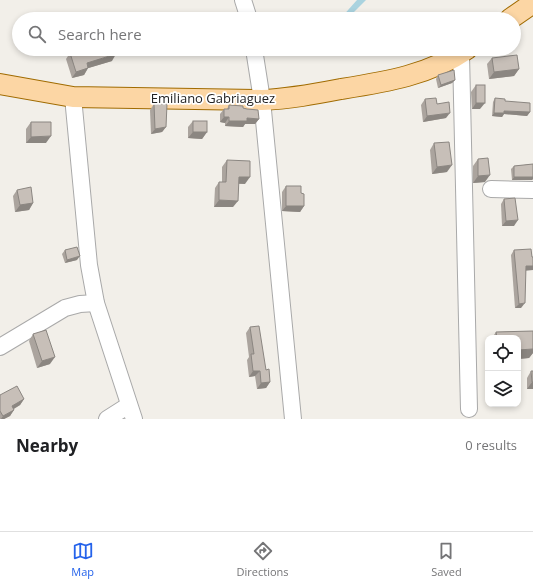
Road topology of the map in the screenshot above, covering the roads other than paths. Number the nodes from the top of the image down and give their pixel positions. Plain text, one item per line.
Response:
1 (243, 0) edge
2 (533, 3) edge
3 (247, 12) edge
4 (520, 12) edge
5 (255, 56) edge
6 (455, 56) edge
7 (464, 56) edge
8 (0, 84) edge
9 (73, 97) junction
10 (262, 100) junction
11 (491, 190) dead end
12 (533, 190) edge
13 (96, 303) junction
14 (0, 347) edge
15 (469, 409) dead end
16 (132, 412) edge
17 (107, 419) edge
18 (293, 419) edge

1 - 3 street
2 - 4 main road
5 - 10 street
6 - 10 main road, Emiliano Gabriaguez
7 - 15 street
8 - 9 main road, Emiliano Gabriaguez
9 - 10 main road, Emiliano Gabriaguez
9 - 13 street
10 - 18 street
11 - 12 street
13 - 14 street
13 - 16 street
16 - 17 street

